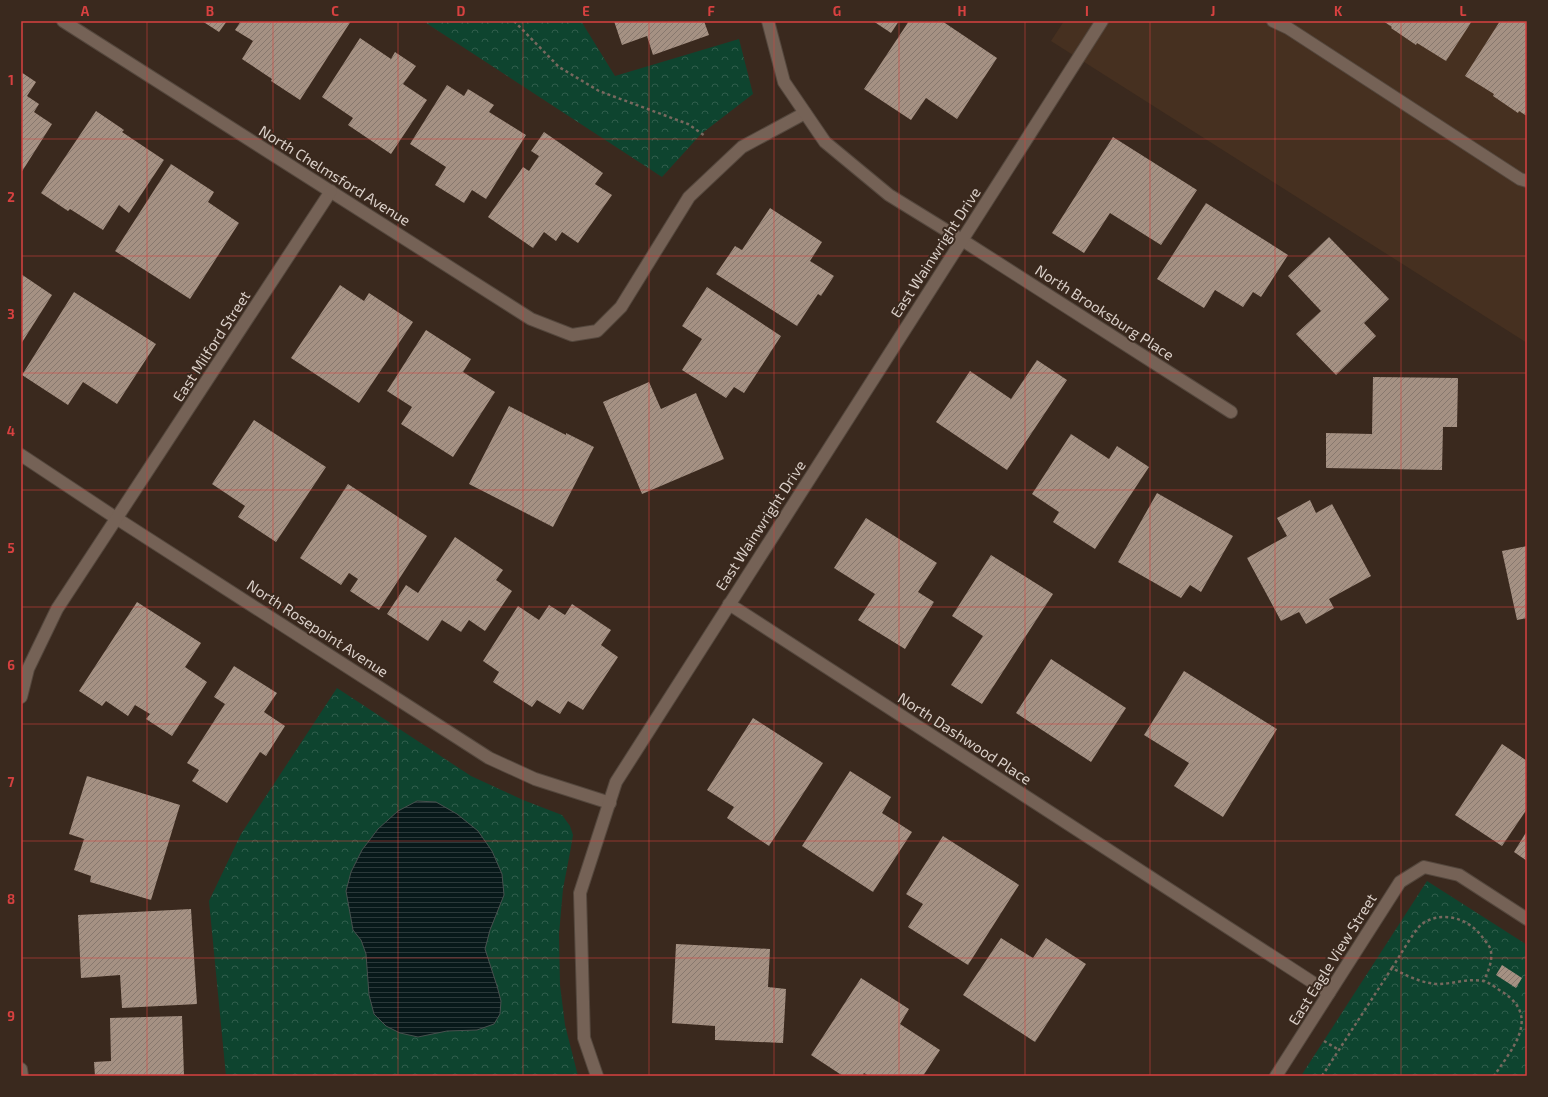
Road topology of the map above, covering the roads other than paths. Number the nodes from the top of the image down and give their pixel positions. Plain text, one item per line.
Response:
1 (64, 21) edge
2 (768, 21) edge
3 (1273, 21) edge
4 (1290, 24) edge
5 (1099, 26) edge
6 (805, 113) junction
7 (1527, 181) edge
8 (331, 191) junction
9 (962, 240) junction
10 (1231, 412) dead end
11 (21, 455) edge
12 (116, 518) junction
13 (729, 604) junction
14 (21, 697) edge
15 (610, 803) junction
16 (1527, 919) edge
17 (1329, 993) junction
18 (21, 1069) edge
19 (22, 1076) edge
20 (597, 1076) edge
21 (1276, 1076) edge

1 - 8 street, North Chelmsford Avenue
2 - 6 street, North Brooksburg Place
3 - 4 street
4 - 7 street
5 - 9 street, East Wainwright Drive
6 - 8 street, North Chelmsford Avenue
6 - 9 street, North Brooksburg Place
8 - 12 street, East Milford Street
9 - 10 street, North Brooksburg Place
9 - 13 street, East Wainwright Drive
11 - 12 street, North Rosepoint Avenue
12 - 14 street, East Milford Street
12 - 15 street, North Rosepoint Avenue
13 - 15 street, East Wainwright Drive
13 - 17 street, North Dashwood Place
15 - 20 street, East Wainwright Drive
16 - 17 street, East Eagle View Street
17 - 21 street, East Eagle View Street
18 - 19 street

